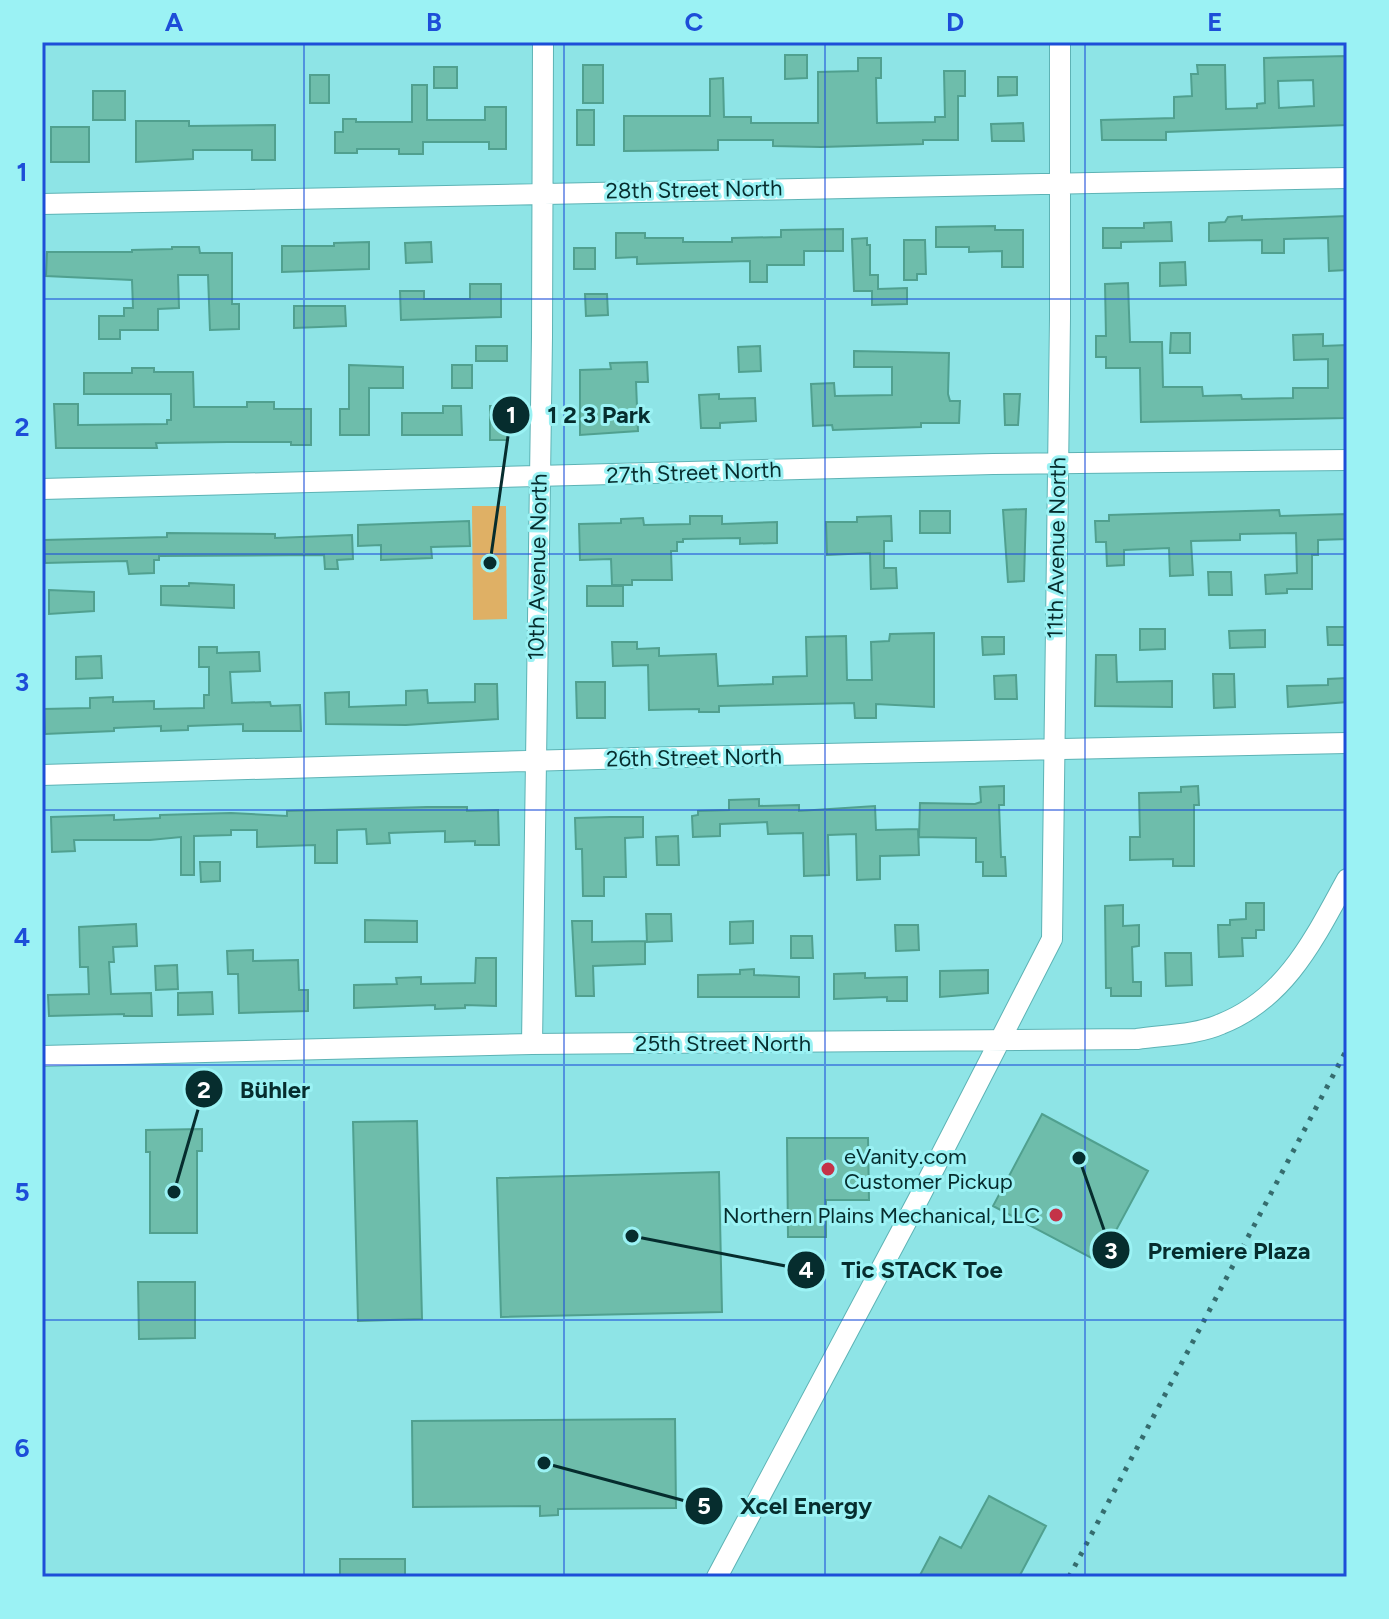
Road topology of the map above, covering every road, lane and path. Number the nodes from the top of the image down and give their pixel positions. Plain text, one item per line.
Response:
1 (543, 42) edge
2 (1060, 42) edge
3 (1347, 178) edge
4 (1059, 183) junction
5 (541, 193) junction
6 (42, 204) edge
7 (1347, 460) edge
8 (1057, 464) junction
9 (538, 476) junction
10 (42, 489) edge
11 (1347, 743) edge
12 (1054, 749) junction
13 (535, 761) junction
14 (42, 775) edge
15 (1343, 886) edge
16 (1000, 1040) junction
17 (532, 1044) junction
18 (42, 1056) edge
19 (717, 1577) edge

1 - 5 street, 10th Avenue North
2 - 4 street, 11th Avenue North
3 - 4 street, 28th Street North
4 - 5 street, 28th Street North
4 - 8 street, 11th Avenue North
5 - 6 street, 28th Street North
5 - 9 street, 10th Avenue North
7 - 8 street, 27th Street North
8 - 9 street, 27th Street North
8 - 12 street, 11th Avenue North
9 - 10 street, 27th Street North
9 - 13 street, 10th Avenue North
11 - 12 street, 26th Street North
12 - 13 street, 26th Street North
12 - 16 street, 11th Avenue North
13 - 14 street, 26th Street North
13 - 17 street, 10th Avenue North
15 - 16 street, 25th Street North
16 - 17 street, 25th Street North
16 - 19 street, 11th Avenue North
17 - 18 street, 25th Street North

